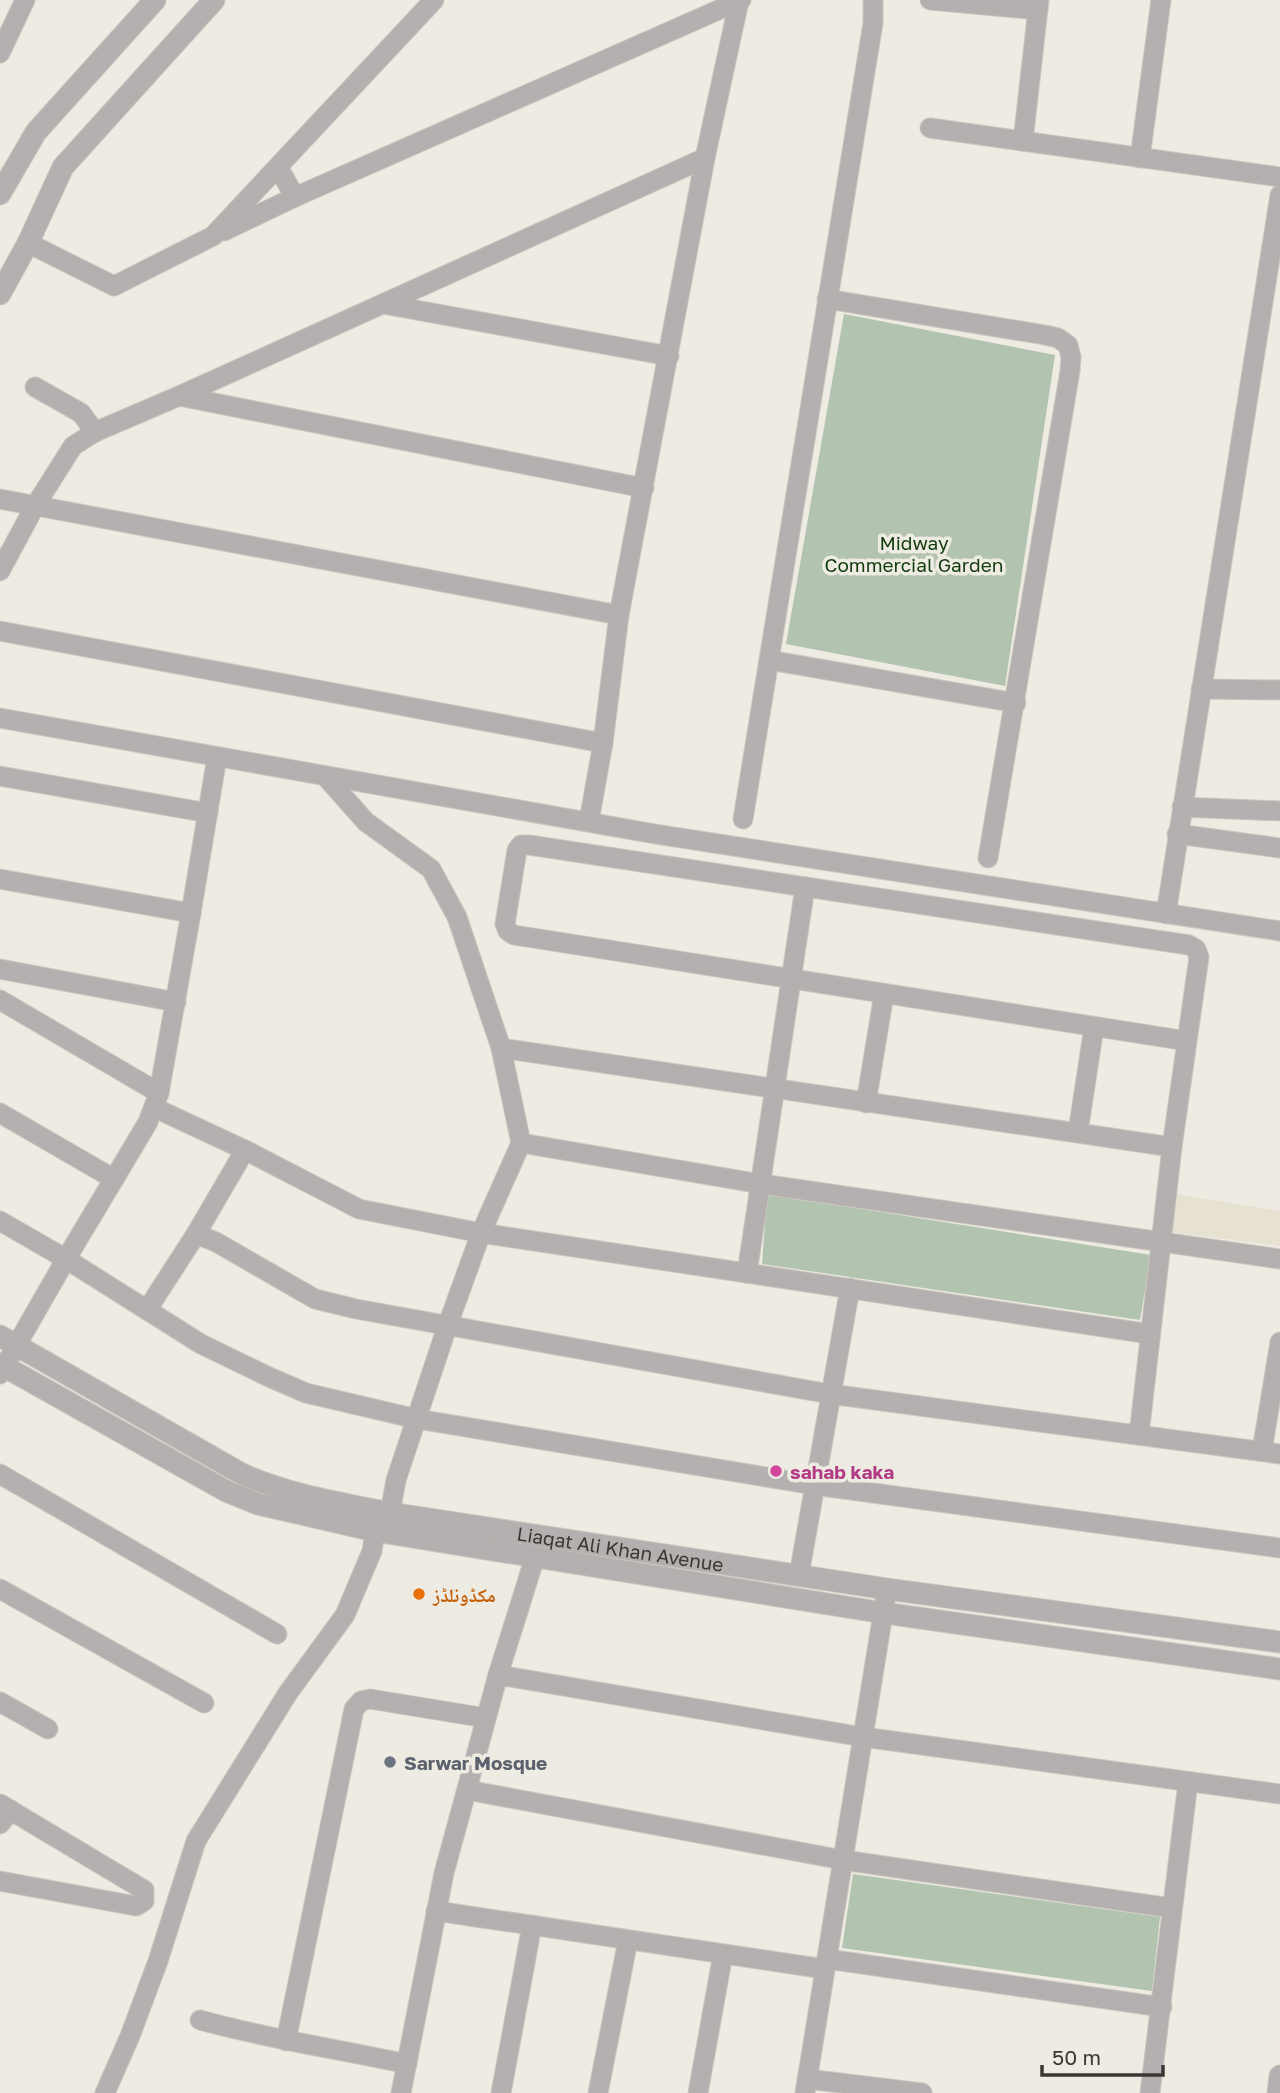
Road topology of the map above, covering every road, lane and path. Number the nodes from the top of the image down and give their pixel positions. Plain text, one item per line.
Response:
1 (25, 0) edge
2 (214, 0) edge
3 (434, 0) edge
4 (873, 0) edge
5 (930, 0) edge
6 (1161, 0) edge
7 (151, 1) edge
8 (740, 1) edge
9 (1038, 5) edge
10 (0, 53) edge
11 (930, 128) dead end
12 (1023, 141) junction
13 (705, 158) junction
14 (1140, 158) junction
15 (278, 167) junction
16 (1280, 177) edge
17 (0, 194) edge
18 (1280, 195) edge
19 (295, 197) junction
20 (213, 236) junction
21 (28, 243) junction
22 (0, 294) edge
23 (827, 299) junction
24 (383, 304) junction
25 (669, 356) junction
26 (36, 387) dead end
27 (179, 396) junction
28 (95, 432) junction
29 (644, 488) junction
30 (0, 499) edge
31 (35, 506) junction
32 (0, 571) edge
33 (620, 615) junction
34 (0, 631) edge
35 (769, 660) junction
36 (1201, 689) junction
37 (1280, 690) edge
38 (1016, 703) junction
39 (0, 718) edge
40 (603, 743) junction
41 (217, 757) junction
42 (0, 776) edge
43 (325, 776) junction
44 (1182, 807) junction
45 (1280, 811) edge
46 (208, 813) junction
47 (743, 819) dead end
48 (589, 821) junction
49 (1177, 834) junction
50 (1280, 848) edge
51 (988, 858) dead end
52 (0, 879) edge
53 (805, 887) junction
54 (191, 913) junction
55 (1166, 914) junction
56 (1280, 931) edge
57 (0, 969) edge
58 (792, 979) junction
59 (884, 994) junction
60 (0, 1000) edge
61 (176, 1002) junction
62 (1094, 1027) junction
63 (1187, 1041) junction
64 (501, 1048) junction
65 (775, 1090) junction
66 (157, 1101) junction
67 (866, 1103) junction
68 (0, 1113) edge
69 (1078, 1132) junction
70 (521, 1143) junction
71 (1172, 1147) junction
72 (245, 1150) junction
73 (114, 1179) junction
74 (761, 1184) junction
75 (0, 1221) edge
76 (481, 1233) junction
77 (196, 1234) junction
78 (1162, 1242) junction
79 (66, 1259) junction
80 (1280, 1259) edge
81 (747, 1273) junction
82 (850, 1288) junction
83 (147, 1310) junction
84 (447, 1327) junction
85 (1150, 1334) junction
86 (8, 1341) edge
87 (1280, 1342) edge
88 (1, 1368) edge
89 (830, 1394) junction
90 (416, 1419) junction
91 (1139, 1435) junction
92 (1271, 1453) edge
93 (0, 1474) edge
94 (814, 1485) junction
95 (390, 1513) junction
96 (375, 1531) junction
97 (603, 1545) junction
98 (1280, 1548) edge
99 (535, 1557) junction
100 (600, 1567) junction
101 (799, 1575) junction
102 (887, 1588) junction
103 (0, 1589) edge
104 (884, 1613) junction
105 (277, 1634) dead end
106 (1280, 1642) edge
107 (1280, 1669) edge
108 (498, 1675) junction
109 (0, 1702) edge
110 (204, 1703) dead end
111 (486, 1718) junction
112 (48, 1729) dead end
113 (863, 1737) junction
114 (1188, 1782) junction
115 (467, 1790) junction
116 (1280, 1794) edge
117 (4, 1812) edge
118 (843, 1860) junction
119 (0, 1881) edge
120 (1171, 1908) junction
121 (436, 1911) junction
122 (532, 1926) junction
123 (628, 1940) junction
124 (723, 1954) junction
125 (826, 1964) junction
126 (1162, 2007) junction
127 (200, 2020) dead end
128 (286, 2041) junction
129 (407, 2064) junction
130 (1280, 2076) edge
131 (806, 2086) edge
132 (105, 2093) edge
133 (401, 2093) edge
134 (501, 2093) edge
135 (598, 2093) edge
136 (698, 2093) edge
137 (922, 2093) edge
138 (1150, 2093) edge
139 (1278, 2093) edge

1 - 10 street
2 - 21 street
3 - 15 street
4 - 23 street
5 - 9 street
6 - 14 street
7 - 17 street
8 - 13 street
8 - 19 street
9 - 12 street
11 - 12 street
12 - 14 street
13 - 24 street
13 - 25 street
14 - 16 street
15 - 19 street
15 - 20 street
18 - 36 street
19 - 20 street
20 - 21 street
21 - 22 street
23 - 35 street
23 - 38 street
24 - 25 street
24 - 27 street
25 - 29 street
26 - 28 street
27 - 28 street
27 - 29 street
28 - 31 street
29 - 33 street
30 - 31 street
31 - 32 street
31 - 33 street
33 - 40 street
34 - 40 street
35 - 38 street
35 - 47 street
36 - 37 street
36 - 44 street
38 - 51 street
39 - 41 street
40 - 48 street
41 - 43 street
41 - 46 street
42 - 46 street
43 - 48 street
43 - 64 street
44 - 45 street
44 - 49 street
46 - 54 street
48 - 55 street
49 - 50 street
49 - 55 street
52 - 54 street
53 - 58 street
53 - 58 street
53 - 63 street
54 - 61 street
55 - 56 street
57 - 61 street
58 - 59 street
58 - 65 street
59 - 62 street
59 - 67 street
60 - 66 street
61 - 66 street
62 - 63 street
62 - 69 street
63 - 71 street
64 - 65 street
64 - 70 street
65 - 67 street
65 - 74 street
66 - 72 street
66 - 73 street
67 - 69 street
68 - 73 street
69 - 71 street
70 - 74 street
70 - 76 street
71 - 78 street
72 - 76 street
72 - 77 street
73 - 79 street
74 - 78 street
74 - 81 street
75 - 79 street
76 - 81 street
76 - 84 street
77 - 83 street
77 - 84 street
78 - 80 street
78 - 85 street
79 - 83 street
79 - 86 street
81 - 82 street
82 - 85 street
82 - 89 street
83 - 90 street
84 - 89 street
84 - 90 street
85 - 91 street
86 - 88 street
86 - 95 street, Liaqat Ali Khan Avenue
87 - 92 street
88 - 96 street, Liaqat Ali Khan Avenue
89 - 91 street
89 - 94 street
90 - 94 street
90 - 95 street
91 - 92 street
93 - 105 street
94 - 98 street
94 - 101 street
95 - 97 street, Liaqat Ali Khan Avenue
96 - 99 street, Liaqat Ali Khan Avenue
96 - 132 street
97 - 100 street
97 - 101 street, Liaqat Ali Khan Avenue
99 - 100 street, Liaqat Ali Khan Avenue
99 - 108 street
100 - 104 street, Liaqat Ali Khan Avenue
101 - 102 street, Liaqat Ali Khan Avenue
102 - 104 street
102 - 106 street, Liaqat Ali Khan Avenue
103 - 110 street
104 - 107 street, Liaqat Ali Khan Avenue
104 - 113 street
108 - 111 street
108 - 113 street
109 - 112 street
111 - 115 street
111 - 128 street
113 - 114 street
113 - 118 street
114 - 116 street
114 - 120 street
115 - 118 street
115 - 121 street
117 - 119 street
118 - 120 street
118 - 125 street
120 - 126 street
121 - 122 street
121 - 129 street
122 - 123 street
122 - 134 street
123 - 124 street
123 - 135 street
124 - 125 street
124 - 136 street
125 - 126 street
125 - 131 street
126 - 138 street
127 - 128 street
128 - 129 street
129 - 133 street
130 - 139 street
131 - 137 street

